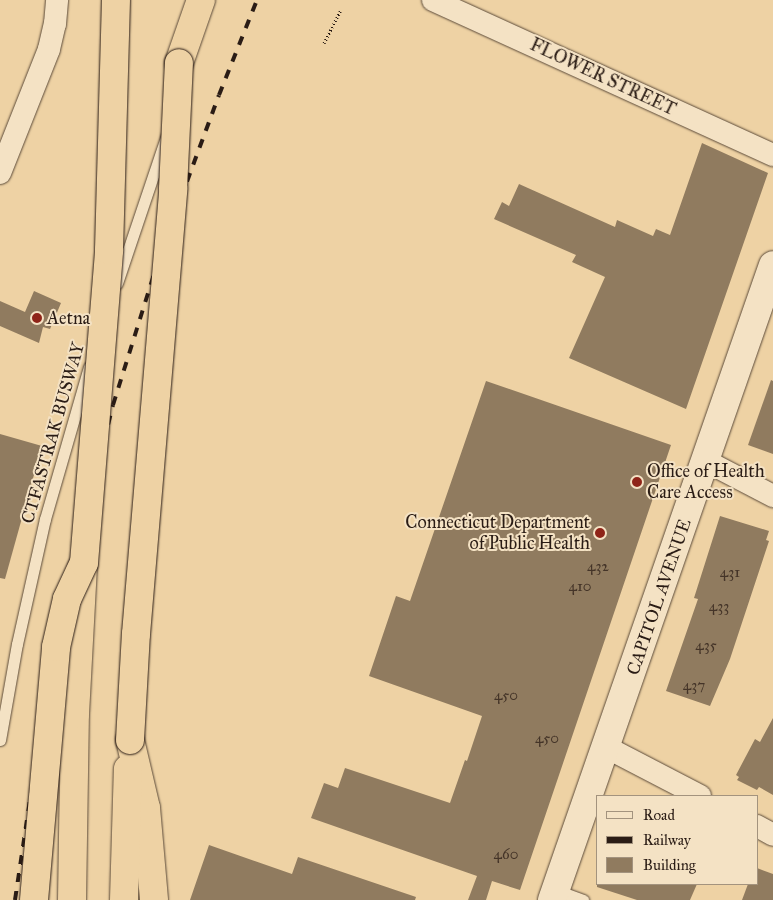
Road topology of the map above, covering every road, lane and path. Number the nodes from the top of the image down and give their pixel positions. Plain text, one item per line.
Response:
1 (56, 0) edge
2 (116, 0) edge
3 (182, 0) edge
4 (201, 0) edge
5 (213, 0) edge
6 (433, 0) edge
7 (340, 11) dead end
8 (324, 43) dead end
9 (179, 63) junction
10 (773, 155) edge
11 (0, 173) edge
12 (773, 265) edge
13 (706, 461) junction
14 (773, 496) edge
15 (84, 563) junction
16 (0, 740) edge
17 (130, 740) junction
18 (606, 747) junction
19 (698, 795) edge
20 (758, 827) edge
21 (773, 835) edge
22 (554, 895) edge
23 (34, 900) edge
24 (72, 900) edge
25 (124, 900) edge
26 (154, 900) edge
27 (583, 900) edge

1 - 11 street
2 - 15 highway, bridge
3 - 9 highway
4 - 9 highway
5 - 16 lane, CTFASTRAK BUSWAY
6 - 10 street, FLOWER STREET
7 - 8 path
9 - 17 highway, bridge
12 - 13 main road, CAPITOL AVENUE
13 - 14 street
13 - 18 main road, CAPITOL AVENUE
15 - 23 highway, bridge
15 - 24 highway
17 - 25 highway
17 - 26 highway
18 - 19 street
18 - 22 main road, CAPITOL AVENUE
20 - 21 street
22 - 27 lane

